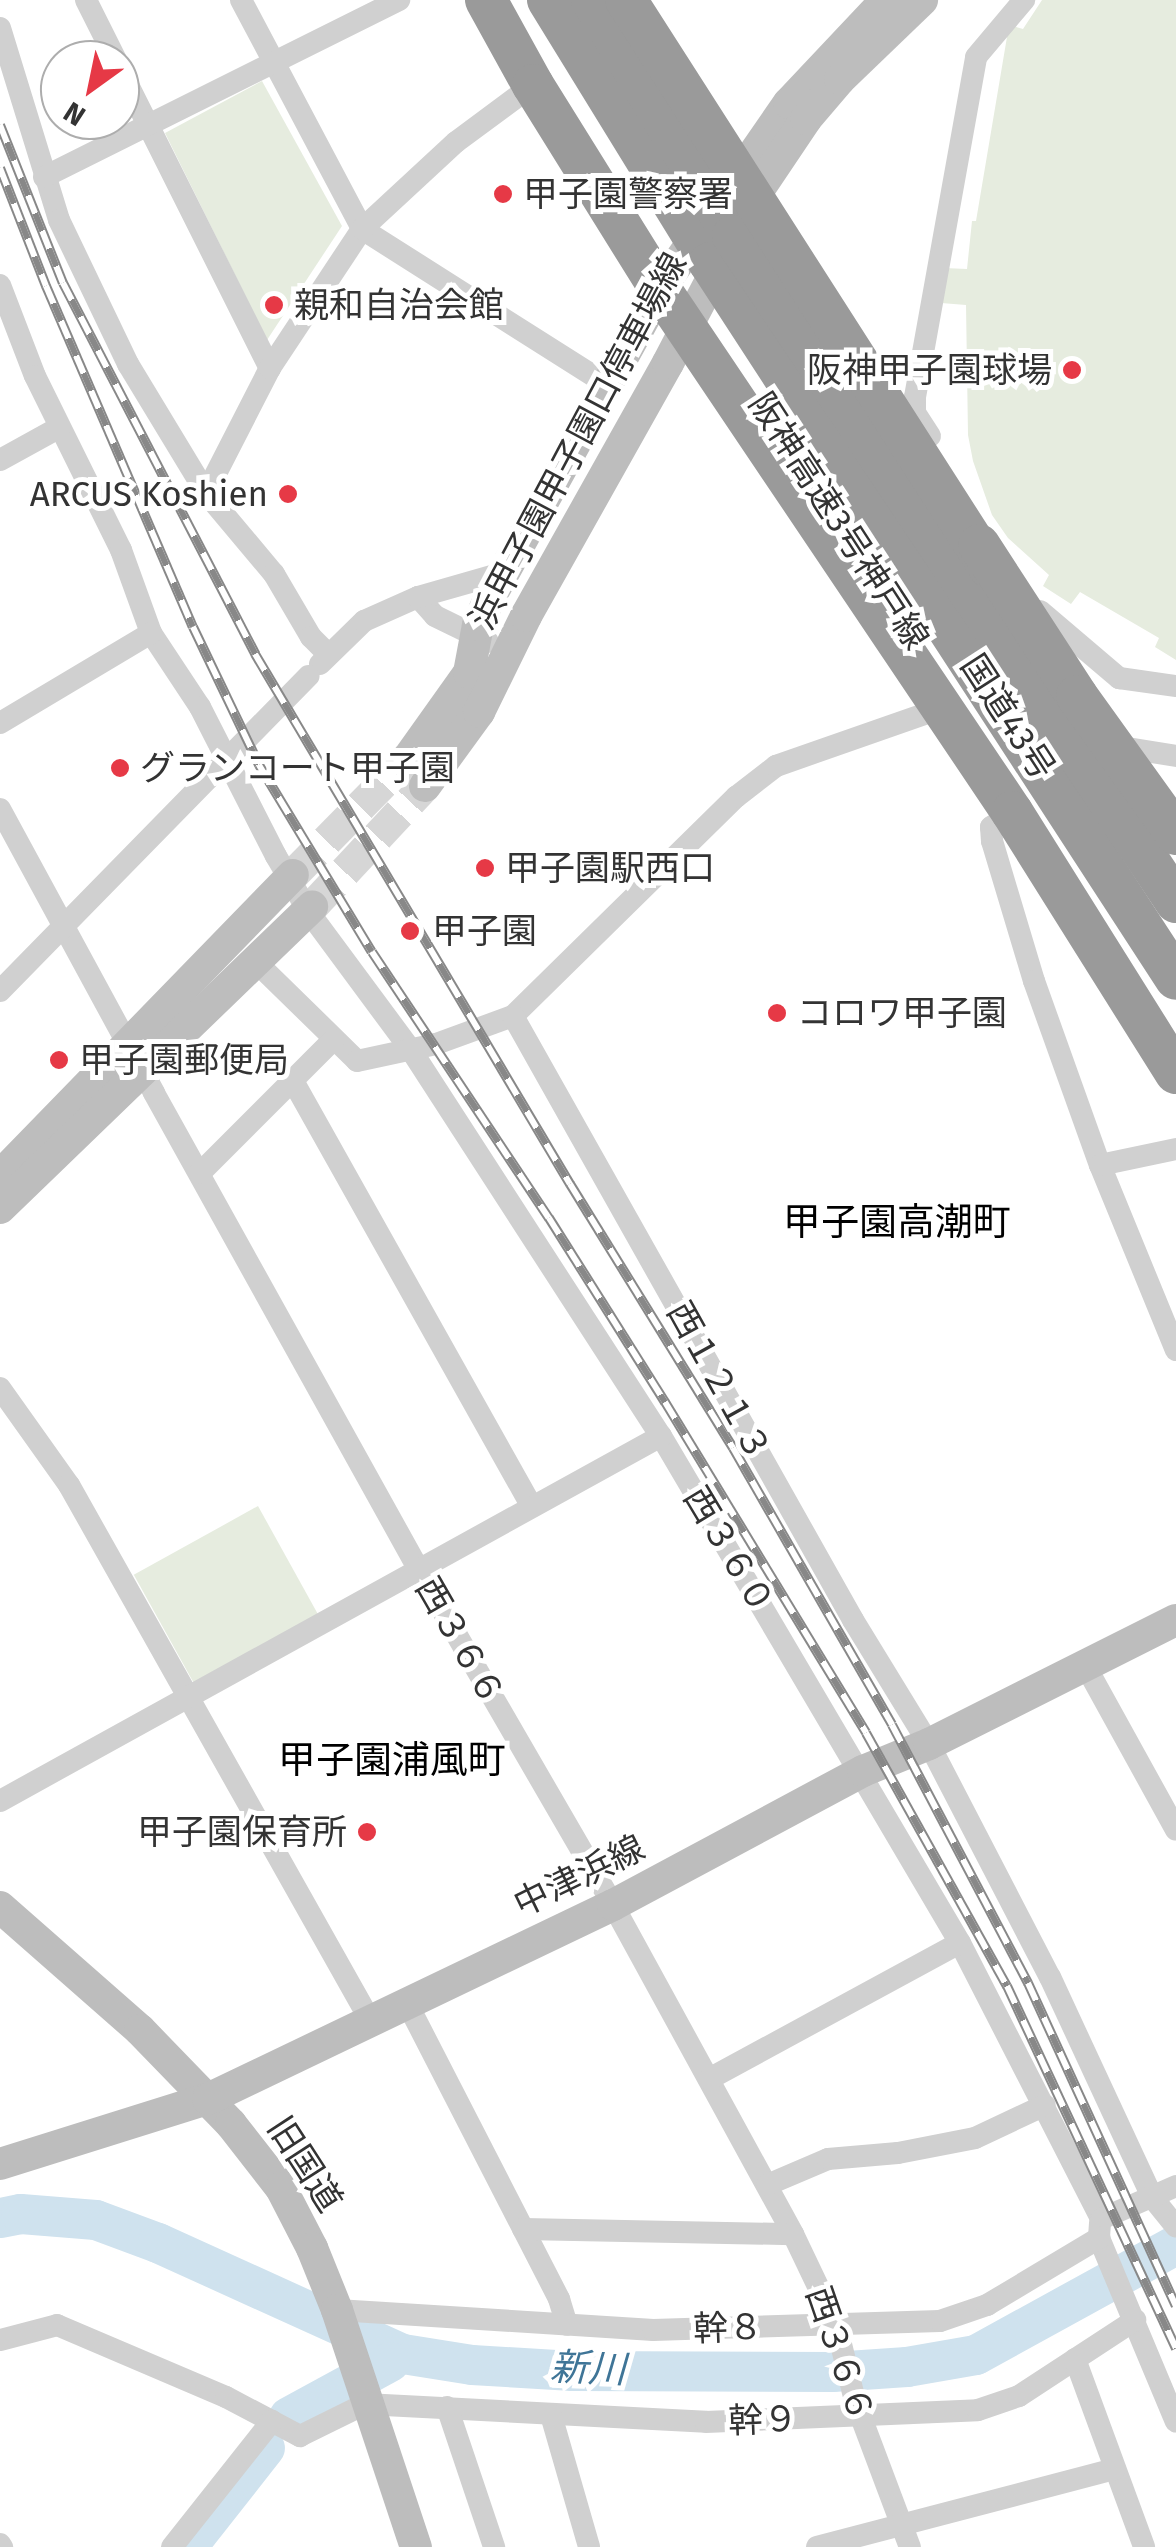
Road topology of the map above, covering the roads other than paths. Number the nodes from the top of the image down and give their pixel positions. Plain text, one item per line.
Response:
1 (86, 0) edge
2 (241, 0) edge
3 (399, 0) edge
4 (486, 0) edge
5 (508, 0) edge
6 (548, 0) edge
7 (592, 0) edge
8 (626, 0) edge
9 (639, 0) edge
10 (886, 0) edge
11 (922, 0) edge
12 (1024, 0) edge
13 (0, 28) edge
14 (106, 40) edge
15 (274, 62) junction
16 (533, 85) junction
17 (140, 109) edge
18 (148, 125) junction
19 (44, 177) junction
20 (749, 179) junction
21 (362, 229) junction
22 (0, 285) edge
23 (660, 289) junction
24 (684, 327) junction
25 (270, 368) junction
26 (606, 383) junction
27 (60, 426) junction
28 (0, 460) edge
29 (206, 493) junction
30 (502, 574) junction
31 (418, 597) junction
32 (150, 632) junction
33 (476, 637) junction
34 (510, 650) junction
35 (319, 666) junction
36 (1176, 686) edge
37 (942, 708) junction
38 (0, 722) edge
39 (1115, 746) junction
40 (1176, 756) edge
41 (408, 757) tunnel mouth
42 (229, 762) junction
43 (425, 786) tunnel mouth
44 (0, 809) edge
45 (1012, 812) junction
46 (1155, 859) edge
47 (291, 877) junction
48 (1176, 902) edge
49 (310, 909) junction
50 (66, 925) junction
51 (254, 960) junction
52 (1176, 979) edge
53 (0, 991) edge
54 (514, 1016) junction
55 (1176, 1039) edge
56 (334, 1040) junction
57 (411, 1050) junction
58 (135, 1057) junction
59 (1176, 1072) edge
60 (293, 1081) junction
61 (1176, 1149) edge
62 (1100, 1165) junction
63 (200, 1173) junction
64 (0, 1176) edge
65 (0, 1208) edge
66 (1176, 1350) edge
67 (1, 1391) edge
68 (661, 1436) junction
69 (531, 1504) junction
70 (420, 1570) junction
71 (1176, 1620) edge
72 (1085, 1665) junction
73 (188, 1699) junction
74 (929, 1744) junction
75 (863, 1772) junction
76 (0, 1802) edge
77 (1176, 1830) edge
78 (614, 1905) junction
79 (0, 1907) edge
80 (960, 1943) junction
81 (407, 2003) junction
82 (370, 2020) junction
83 (709, 2079) junction
84 (208, 2099) junction
85 (1044, 2105) junction
86 (0, 2164) edge
87 (767, 2185) junction
88 (1176, 2186) edge
89 (1152, 2198) junction
90 (1174, 2223) edge
91 (1100, 2228) junction
92 (523, 2229) junction
93 (793, 2234) junction
94 (1136, 2320) junction
95 (836, 2324) junction
96 (568, 2325) junction
97 (0, 2340) edge
98 (351, 2357) junction
99 (1076, 2359) junction
100 (447, 2407) junction
101 (551, 2414) junction
102 (861, 2418) junction
103 (272, 2421) junction
104 (1176, 2422) edge
105 (1114, 2469) junction
106 (906, 2537) edge
107 (407, 2544) edge
108 (172, 2547) edge
109 (494, 2547) edge
110 (588, 2547) edge
111 (817, 2547) edge
112 (1144, 2547) edge

1 - 14 street
2 - 15 street
3 - 15 street
4 - 16 highway
5 - 55 highway, 阪神高速3号神戸線
6 - 46 highway, 国道43号
7 - 46 highway, 国道43号
8 - 46 highway
9 - 20 highway
10 - 20 main road, 浜甲子園甲子園口停車場線
11 - 20 main road, 浜甲子園甲子園口停車場線
12 - 36 street
13 - 19 street
15 - 18 street
15 - 21 street
16 - 21 street
16 - 23 highway
17 - 18 street
18 - 19 street
18 - 25 street
19 - 29 street
20 - 23 main road, 浜甲子園甲子園口停車場線
20 - 24 main road, 浜甲子園甲子園口停車場線
20 - 39 highway
21 - 25 street
21 - 26 street
22 - 27 street, 西３６０
23 - 24 highway
23 - 26 main road, 浜甲子園甲子園口停車場線
24 - 34 main road, 浜甲子園甲子園口停車場線
24 - 37 highway
25 - 29 street
26 - 30 main road, 浜甲子園甲子園口停車場線
27 - 28 street
27 - 32 street, 西３６０
29 - 35 street
30 - 31 street
30 - 33 main road, 浜甲子園甲子園口停車場線
31 - 33 street
31 - 35 street
32 - 38 street
32 - 42 street, 西３６０
33 - 34 street
33 - 41 main road, 浜甲子園甲子園口停車場線
34 - 43 main road, 浜甲子園甲子園口停車場線
35 - 42 street
37 - 45 highway
37 - 54 street
39 - 40 street
39 - 45 main road
39 - 46 highway
42 - 47 street, 西３６０
42 - 50 street
44 - 50 street, 西３６６
45 - 59 highway
45 - 62 street
46 - 48 highway, 国道43号
46 - 52 highway, 国道43号
47 - 49 street, 西３６０
47 - 58 main road
49 - 51 main road
49 - 57 street, 西３６０
50 - 53 street
50 - 58 street, 西３６６
51 - 56 street
51 - 58 main road
54 - 57 street
54 - 74 street, 西１２１３
56 - 57 street
56 - 60 street
57 - 68 street, 西３６０
58 - 63 street, 西３６６
58 - 64 main road
58 - 65 main road
60 - 63 street
60 - 69 street
61 - 62 street
62 - 66 street
63 - 70 street, 西３６６
67 - 73 street
68 - 69 street
68 - 75 street, 西３６０
69 - 70 street
70 - 73 street
70 - 78 street, 西３６６
71 - 72 main road, 中津浜線
72 - 74 main road, 中津浜線
72 - 77 street
73 - 76 street
73 - 82 street
74 - 75 main road, 中津浜線
74 - 89 street, 西１２１３
75 - 78 main road, 中津浜線
75 - 80 street, 西３６０
78 - 81 main road, 中津浜線
78 - 83 street, 西３６６
79 - 84 main road, 旧国道
80 - 83 street
80 - 85 street, 西３６０
81 - 82 main road, 中津浜線
81 - 92 street
82 - 84 main road, 中津浜線
83 - 87 street, 西３６６
84 - 86 main road, 中津浜線
84 - 98 main road, 旧国道
85 - 87 street
85 - 91 street, 西３６０
87 - 93 street, 西３６６
88 - 89 street, 幹８
89 - 90 street
89 - 91 street, 幹８
91 - 94 street, 西３６０
91 - 95 street, 幹８
92 - 93 street
92 - 96 street
93 - 95 street, 西３６６
94 - 99 street, 幹９
94 - 104 street, 西３６０
95 - 96 street, 幹８
95 - 102 street, 西３６６
96 - 98 street, 幹８
97 - 103 street
98 - 100 street, 幹９
98 - 103 street
98 - 107 main road, 旧国道
99 - 102 street, 幹９
99 - 105 street
100 - 101 street, 幹９
100 - 109 street
101 - 102 street, 幹９
101 - 110 street
102 - 106 street, 西３６６
103 - 108 street
105 - 106 street
105 - 112 street
106 - 111 street

